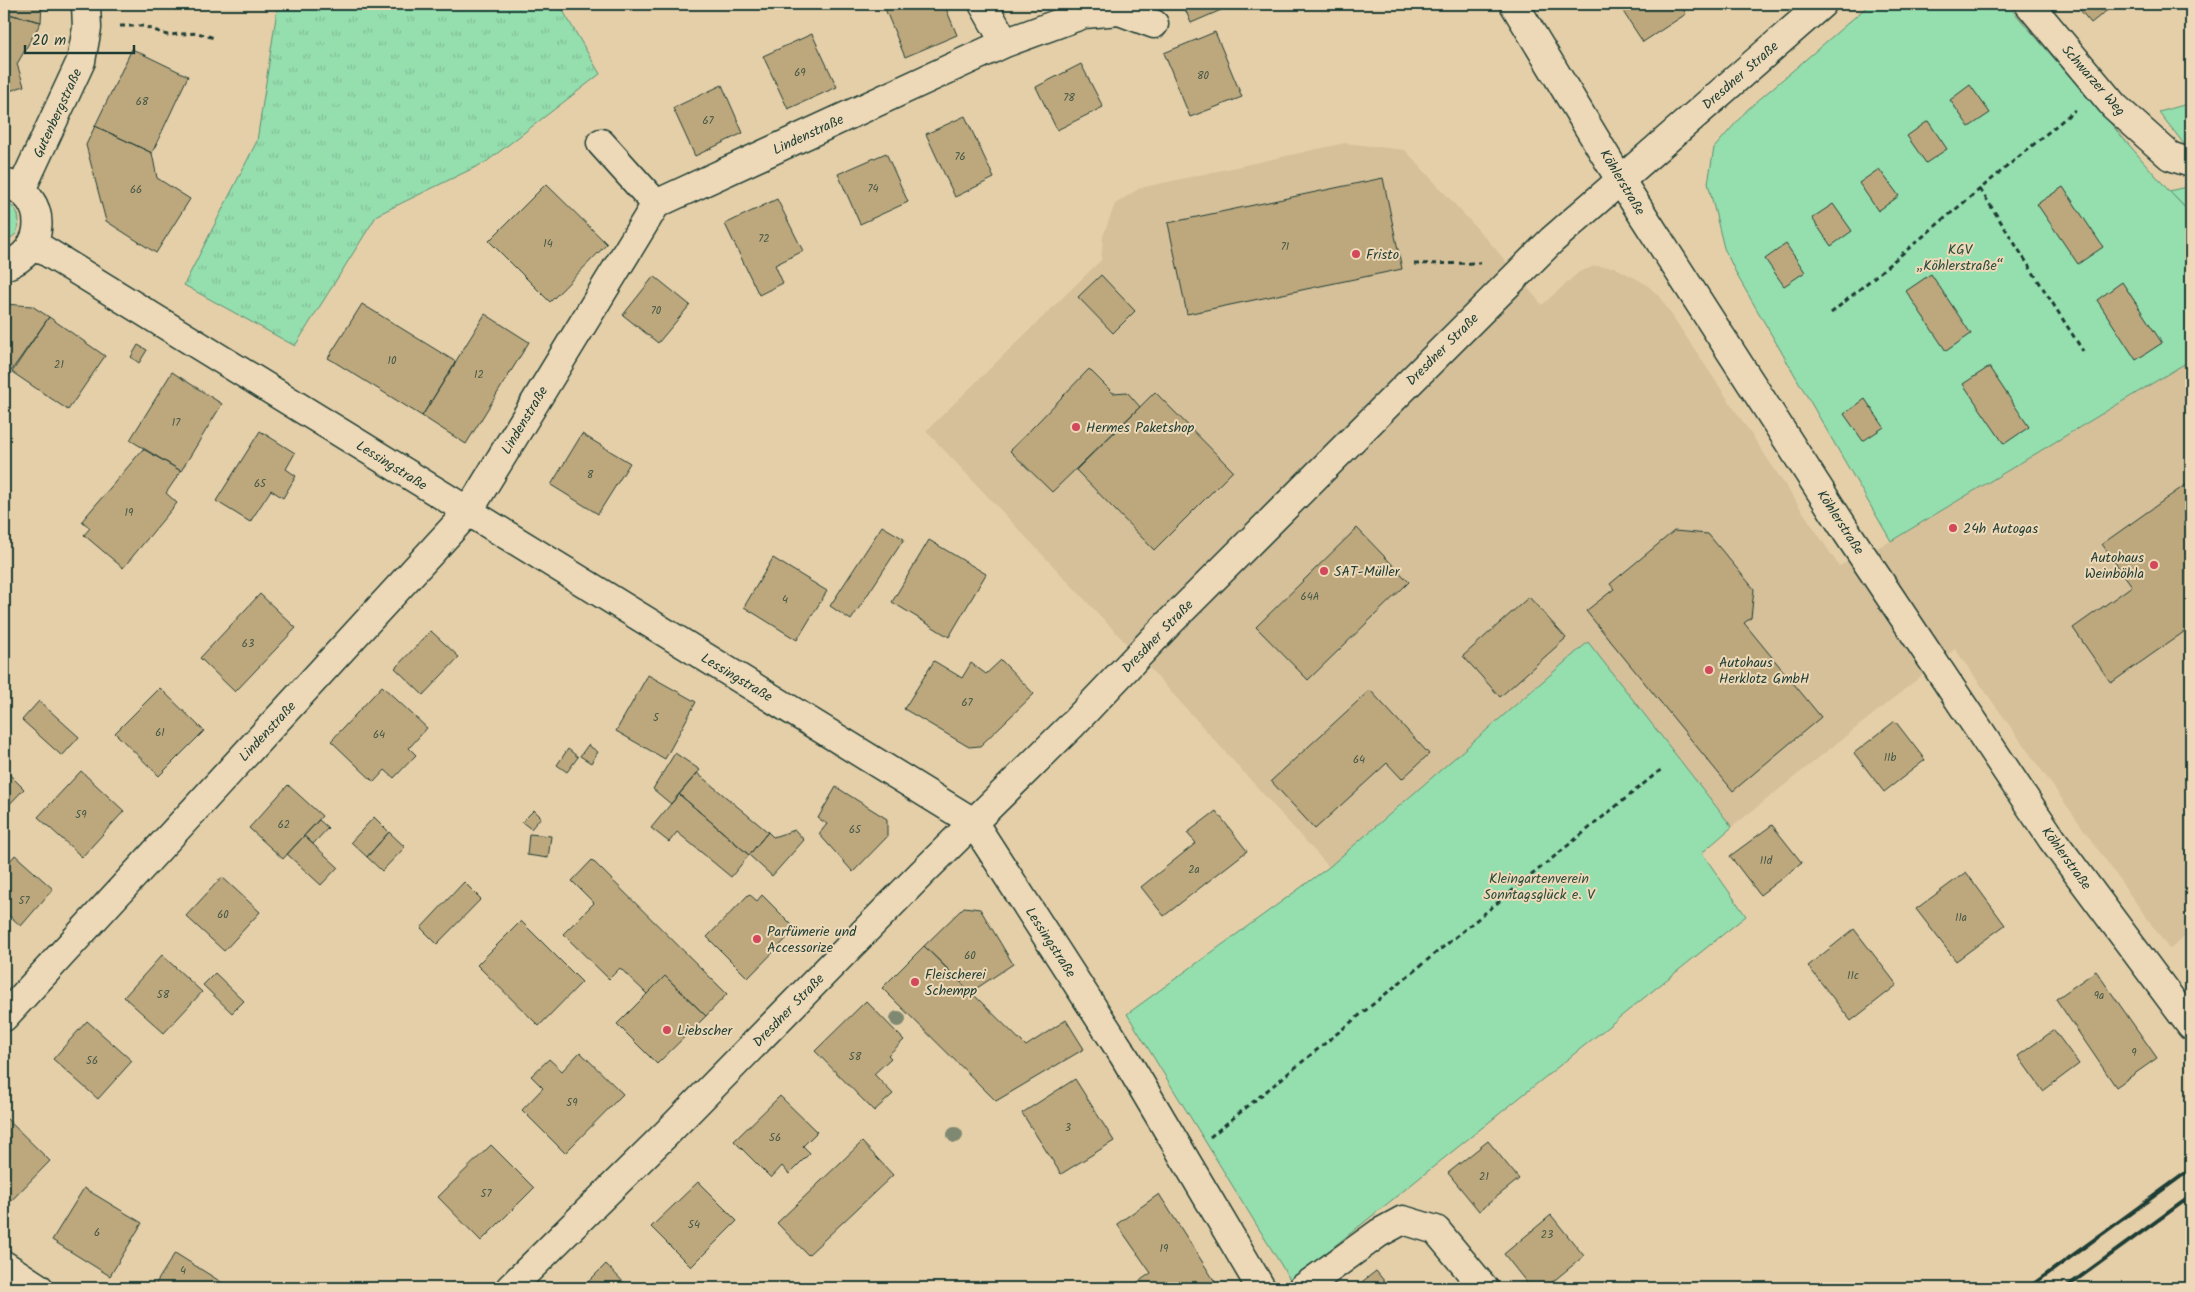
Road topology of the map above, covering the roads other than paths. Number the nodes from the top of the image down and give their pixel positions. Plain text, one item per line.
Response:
1 (983, 4) edge
2 (1514, 4) edge
3 (1822, 4) edge
4 (2028, 4) edge
5 (86, 16) edge
6 (1154, 24) dead end
7 (1005, 43) junction
8 (601, 143) dead end
9 (2191, 163) edge
10 (1619, 178) junction
11 (12, 186) edge
12 (656, 204) junction
13 (34, 244) junction
14 (4, 266) edge
15 (468, 512) junction
16 (973, 822) junction
17 (4, 1017) edge
18 (2191, 1026) edge
19 (4, 1265) edge
20 (40, 1288) edge
21 (510, 1288) edge
22 (1261, 1288) edge
23 (1303, 1288) edge
24 (1484, 1288) edge

1 - 7 street
2 - 10 street, Köhlerstraße
3 - 10 street, Dresdner Straße
4 - 9 street, Schwarzer Weg
5 - 11 street, Gutenbergstraße
6 - 7 street, Lindenstraße
7 - 12 street, Lindenstraße
8 - 12 street
10 - 16 street, Dresdner Straße
10 - 18 street, Köhlerstraße
11 - 13 street
12 - 15 street, Lindenstraße
13 - 14 street
13 - 15 street, Lessingstraße
15 - 16 street, Lessingstraße
15 - 17 street, Lindenstraße
16 - 21 street, Dresdner Straße
16 - 22 street, Lessingstraße
19 - 20 street
23 - 24 street

